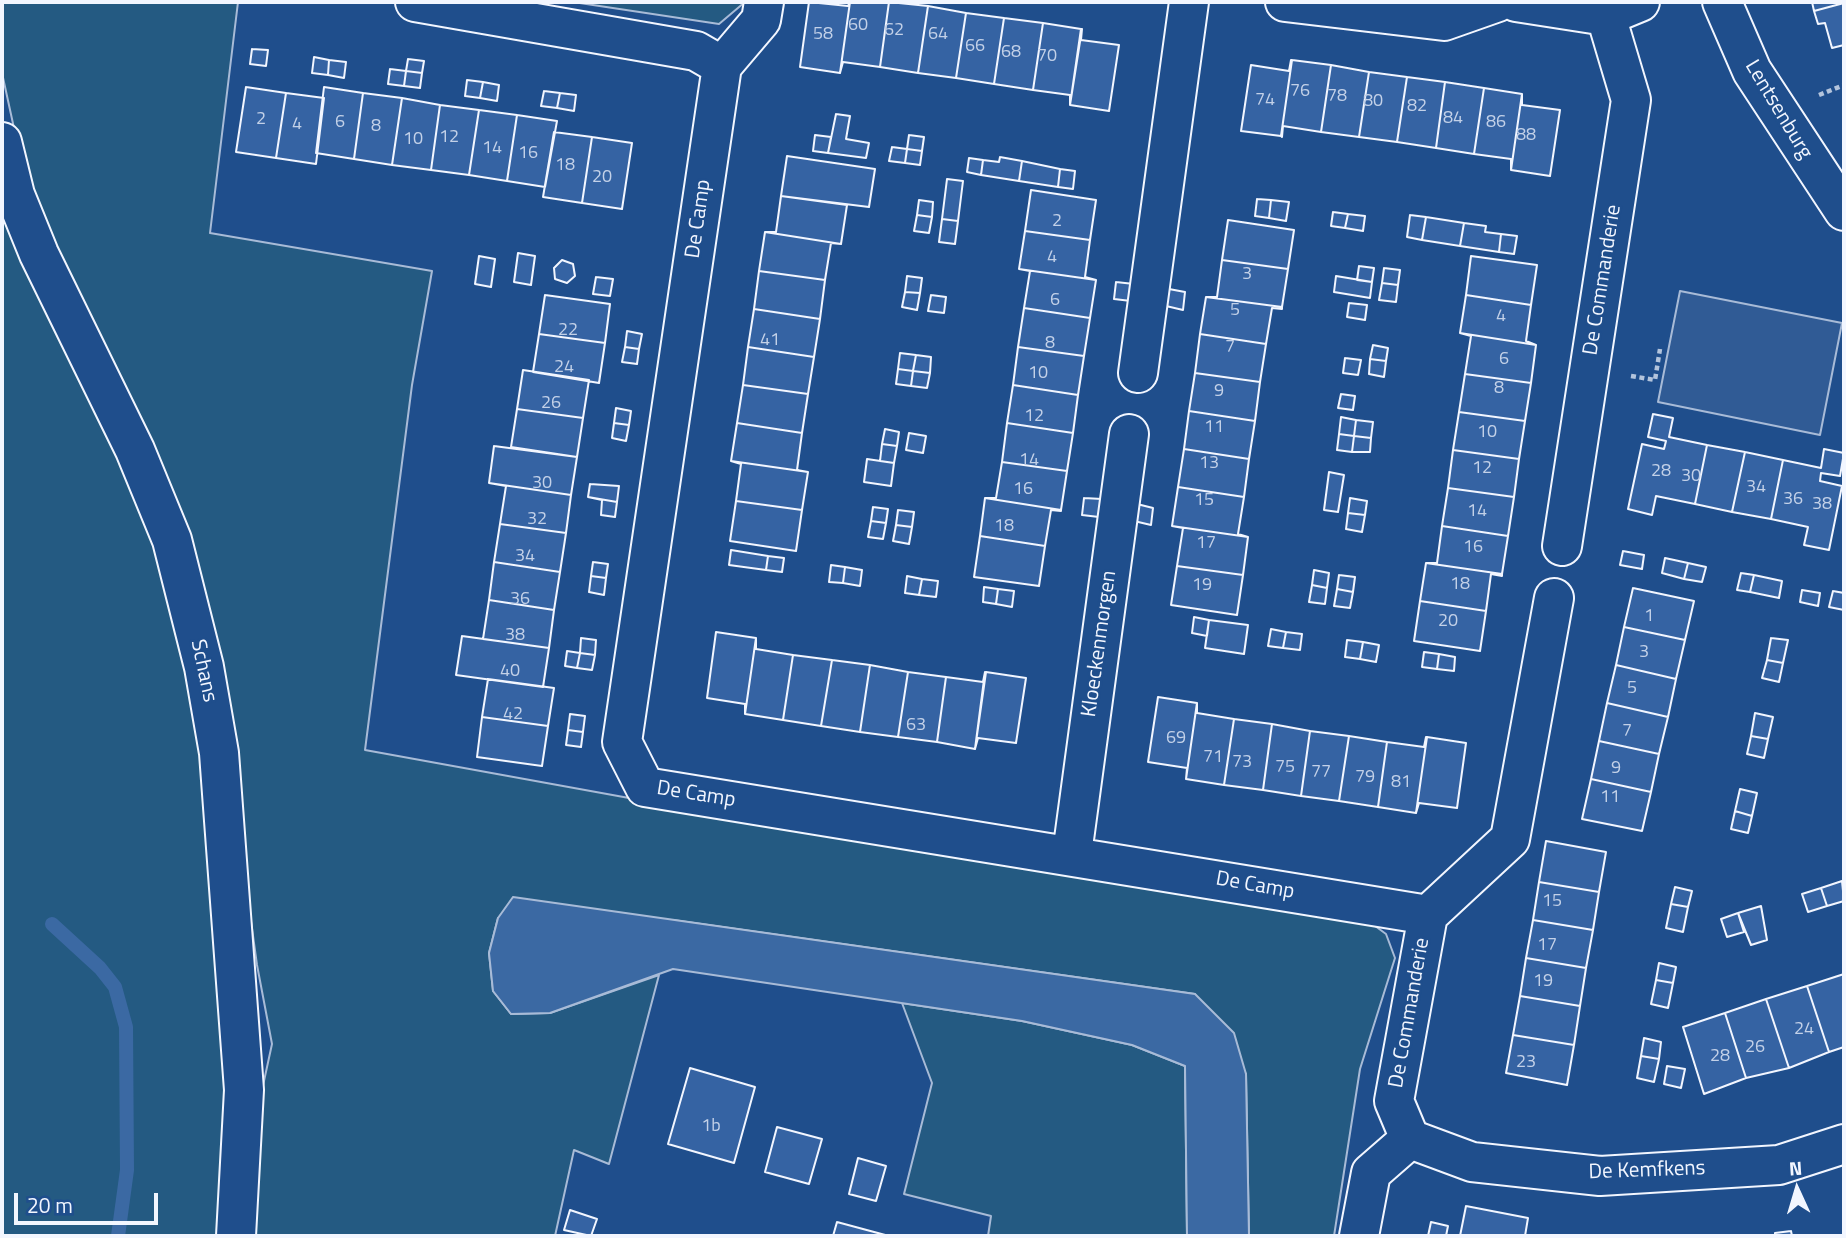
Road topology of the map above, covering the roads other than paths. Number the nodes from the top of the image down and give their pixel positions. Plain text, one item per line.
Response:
1 (415, 2) edge
2 (764, 2) edge
3 (1189, 2) edge
4 (1285, 2) edge
5 (1498, 2) edge
6 (1516, 2) edge
7 (1640, 2) edge
8 (1722, 2) edge
9 (1606, 16) junction
10 (722, 66) junction
11 (2, 142) edge
12 (1844, 211) edge
13 (1138, 373) dead end
14 (1129, 434) dead end
15 (1562, 546) dead end
16 (1554, 598) dead end
17 (1072, 855) junction
18 (1428, 915) junction
19 (1410, 1139) junction
20 (1844, 1144) edge
21 (236, 1236) edge
22 (1359, 1236) edge

1 - 10 street
2 - 10 street
3 - 13 street
4 - 5 street
6 - 9 street
7 - 9 street
8 - 12 street, Lentsenburg
9 - 15 street, De Commanderie
10 - 17 street, De Camp
11 - 21 street, Schans
14 - 17 street, Kloeckenmorgen
16 - 18 street, De Commanderie
17 - 18 street, De Camp
18 - 19 street, De Commanderie
19 - 20 street, De Kemfkens
19 - 22 street

